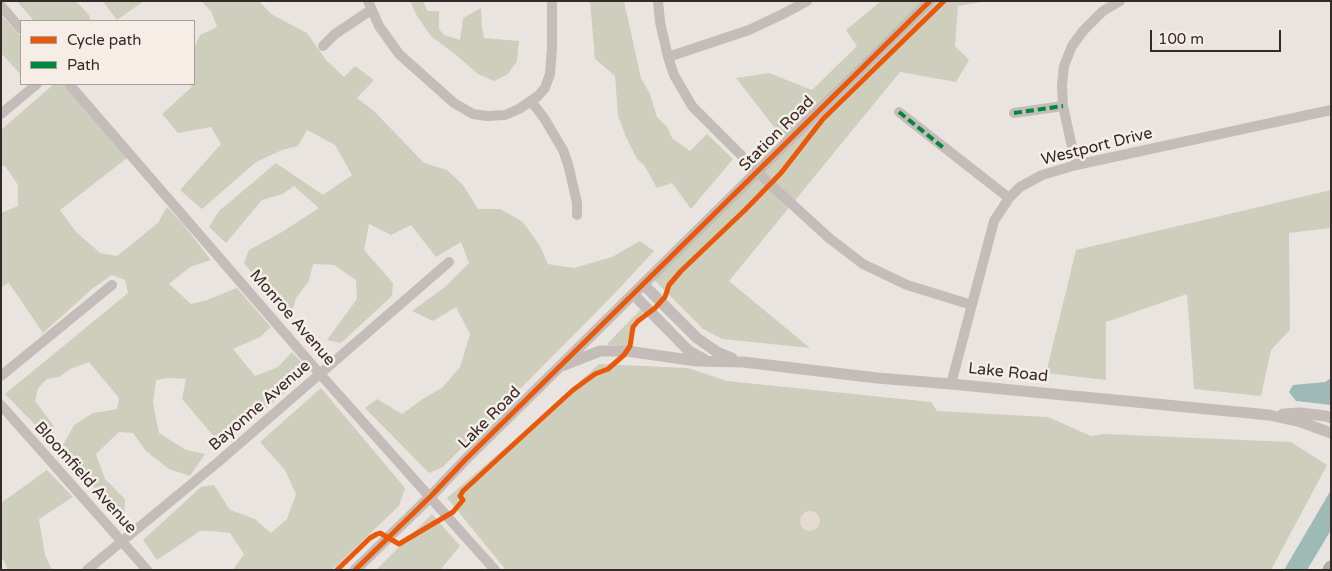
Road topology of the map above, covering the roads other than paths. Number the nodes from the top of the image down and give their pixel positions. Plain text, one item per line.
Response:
1 (552, 1) edge
2 (658, 1) edge
3 (807, 1) edge
4 (930, 1) edge
5 (1120, 1) edge
6 (1, 6) edge
7 (370, 6) edge
8 (20, 28) edge
9 (323, 46) dead end
10 (668, 57) junction
11 (37, 85) edge
12 (70, 85) edge
13 (531, 101) junction
14 (1063, 106) junction
15 (1331, 110) edge
16 (899, 112) dead end
17 (1014, 113) dead end
18 (1, 114) edge
19 (1076, 164) junction
20 (757, 171) junction
21 (1009, 198) junction
22 (577, 215) dead end
23 (449, 262) dead end
24 (644, 285) junction
25 (112, 286) dead end
26 (634, 295) junction
27 (972, 305) junction
28 (707, 360) junction
29 (743, 362) junction
30 (559, 367) junction
31 (320, 374) junction
32 (1, 376) edge
33 (951, 384) junction
34 (1, 405) edge
35 (1269, 415) junction
36 (1331, 418) edge
37 (1331, 433) edge
38 (431, 496) junction
39 (121, 541) junction
40 (87, 570) edge
41 (147, 570) edge
42 (355, 570) edge
43 (495, 570) edge

1 - 13 street
2 - 10 street
3 - 10 street
4 - 20 street, Station Road
5 - 14 street
6 - 8 street
7 - 9 street
7 - 13 street
10 - 20 street
11 - 18 street
12 - 31 street, Monroe Avenue
13 - 22 street
14 - 17 street
14 - 19 street
15 - 19 street, Westport Drive
16 - 21 street
19 - 21 street, Westport Drive
20 - 24 street, Station Road
20 - 27 street
21 - 27 street, Westport Drive
23 - 31 street, Bayonne Avenue
24 - 26 street, Lake Road
24 - 29 street, Lake Road
25 - 32 street
26 - 28 street, Lake Road
26 - 30 street, Lake Road
27 - 33 street, Westport Drive
28 - 29 street, Lake Road
28 - 30 street
29 - 33 street, Lake Road
30 - 38 street, Lake Road
31 - 38 street, Monroe Avenue
31 - 39 street, Bayonne Avenue
33 - 35 street, Lake Road
34 - 39 street, Bloomfield Avenue
35 - 36 street, Lake Road
35 - 37 street, Lake Road
38 - 42 street, Lake Road
38 - 43 street, Monroe Avenue
39 - 40 street, Bayonne Avenue
39 - 41 street, Bloomfield Avenue

